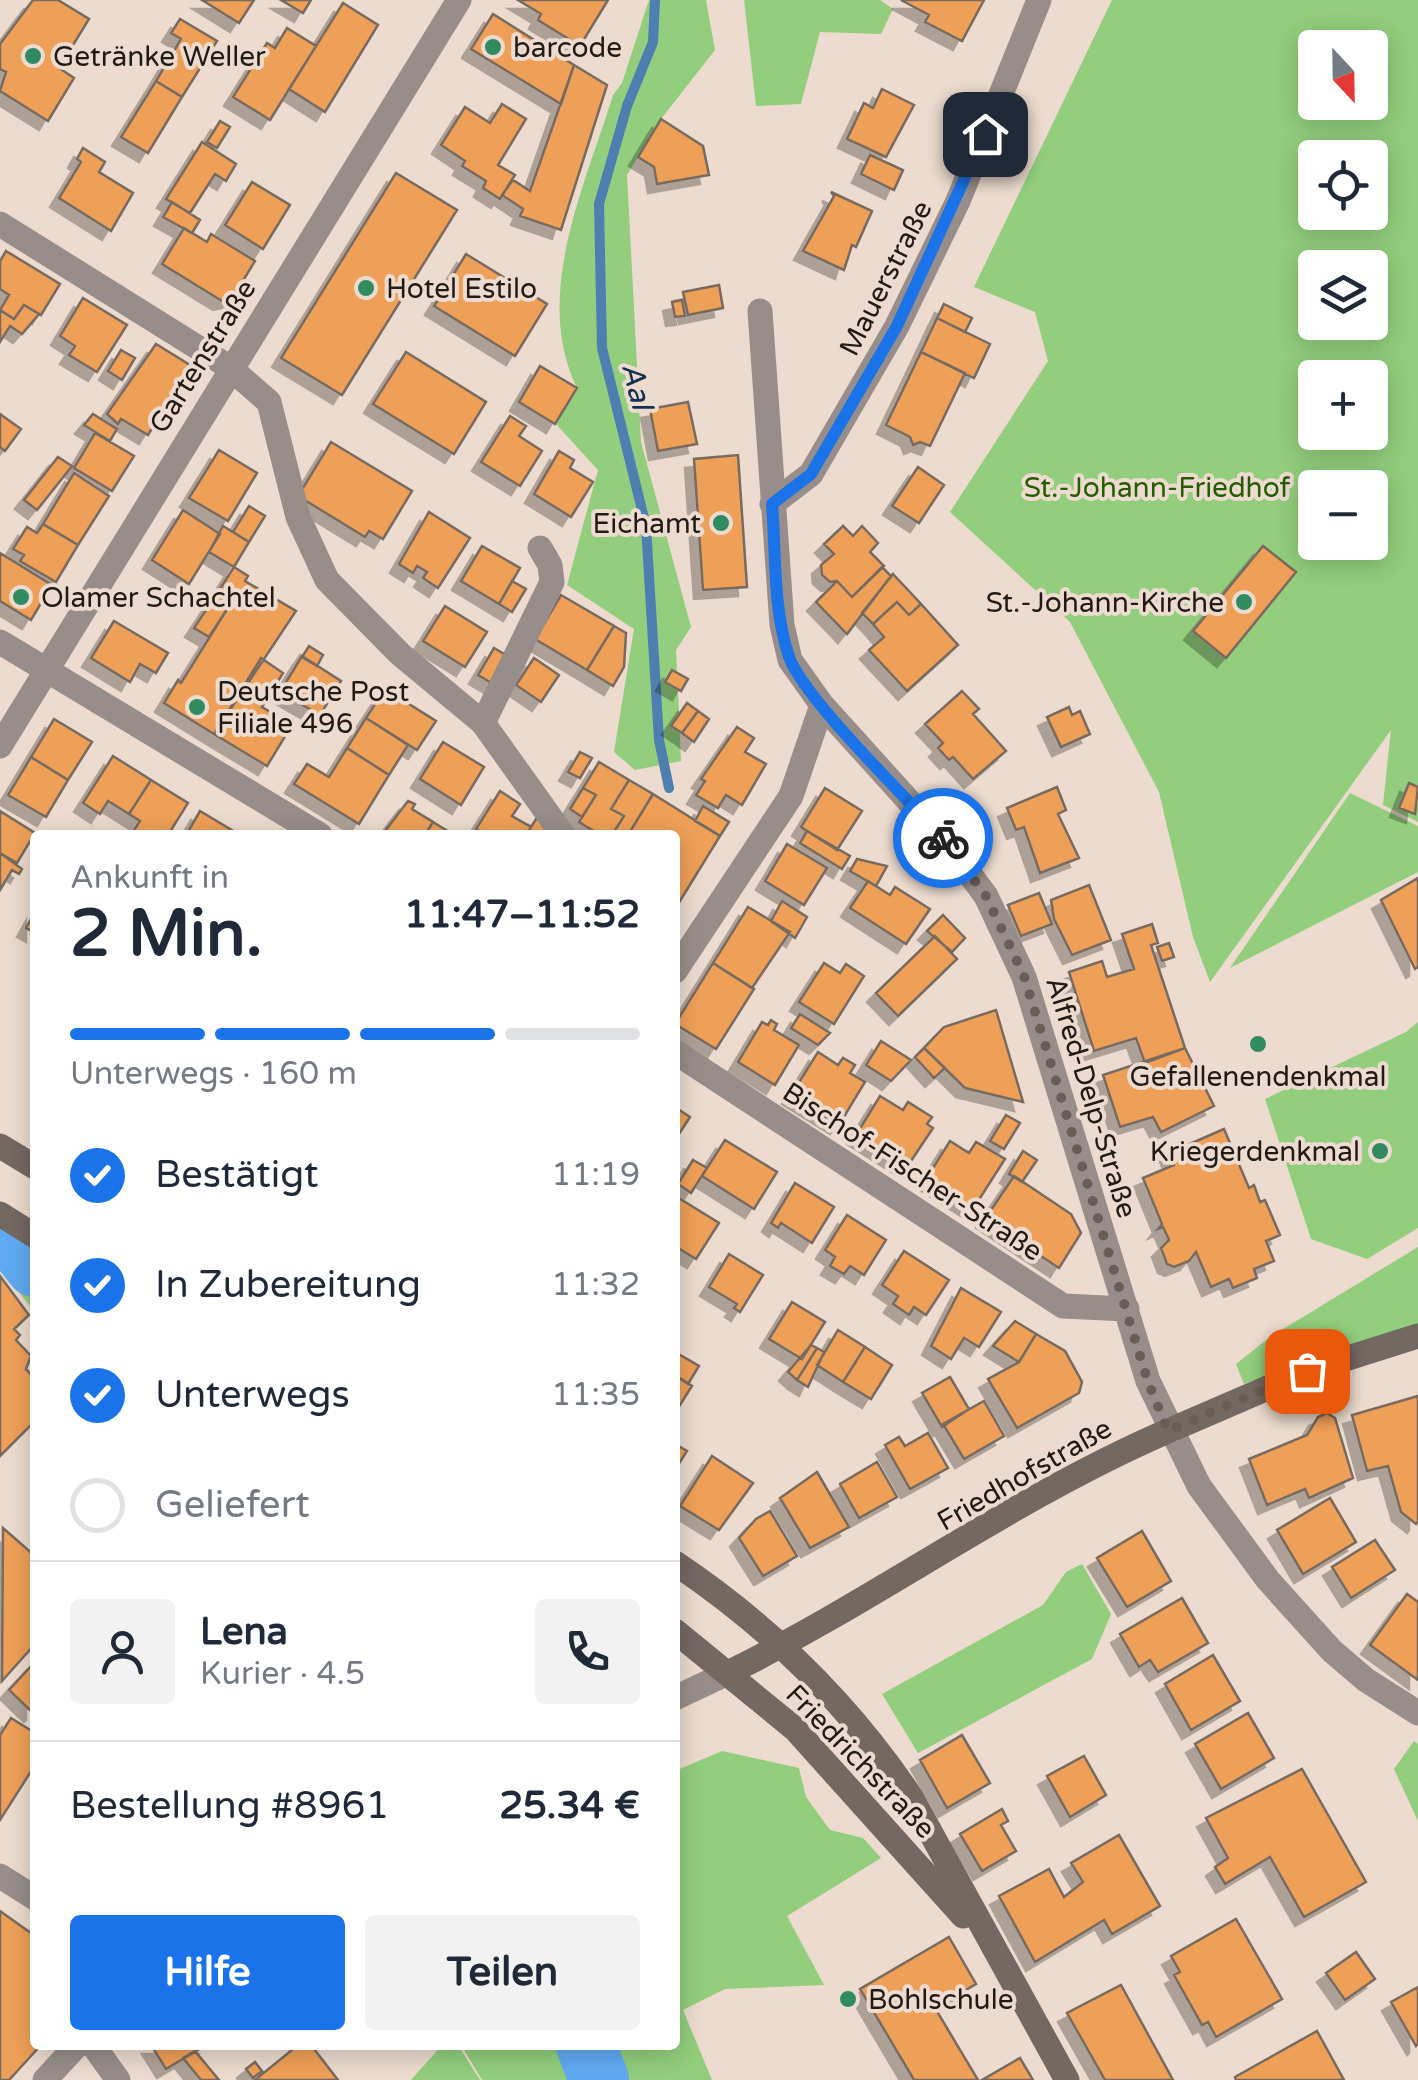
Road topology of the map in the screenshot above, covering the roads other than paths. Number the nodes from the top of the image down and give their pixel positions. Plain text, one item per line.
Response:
1 (458, 0) edge
2 (1039, 0) edge
3 (0, 224) edge
4 (760, 311) dead end
5 (230, 367) junction
6 (772, 504) junction
7 (540, 548) dead end
8 (0, 642) edge
9 (46, 670) junction
10 (822, 705) junction
11 (483, 723) junction
12 (0, 746) edge
13 (312, 830) edge
14 (558, 830) edge
15 (680, 963) edge
16 (680, 1055) edge
17 (0, 1146) edge
18 (30, 1164) edge
19 (0, 1214) edge
20 (30, 1233) edge
21 (1127, 1309) junction
22 (1418, 1336) edge
23 (1172, 1430) junction
24 (680, 1568) edge
25 (680, 1635) edge
26 (782, 1646) junction
27 (730, 1672) junction
28 (680, 1696) edge
29 (1418, 1713) edge
30 (0, 1876) edge
31 (30, 1895) edge
32 (990, 1946) junction
33 (73, 2050) edge
34 (97, 2050) edge
35 (45, 2080) edge
36 (118, 2080) edge
37 (1067, 2080) edge

1 - 5 street, Gartenstraße
2 - 6 street, Mauerstraße
3 - 5 street
4 - 6 street, Alfred-Delp-Straße
5 - 9 street, Gartenstraße
5 - 11 street
6 - 10 street, Alfred-Delp-Straße
7 - 11 street
8 - 9 street
9 - 12 street, Gartenstraße
9 - 13 street
10 - 15 street
10 - 21 street, Alfred-Delp-Straße
11 - 14 street
16 - 21 street, Bischof-Fischer-Straße
17 - 18 main road
19 - 20 main road
21 - 23 street, Alfred-Delp-Straße
22 - 23 main road, Friedhofstraße
23 - 26 main road, Friedhofstraße
23 - 29 street
24 - 26 main road, Friedrichstraße
25 - 27 main road, Friedrichstraße
26 - 27 main road, Friedhofstraße
26 - 32 main road, Friedrichstraße
27 - 28 street, Friedhofstraße
27 - 32 main road, Friedrichstraße
30 - 31 street
32 - 37 main road, Friedrichstraße
33 - 35 street
34 - 36 street

